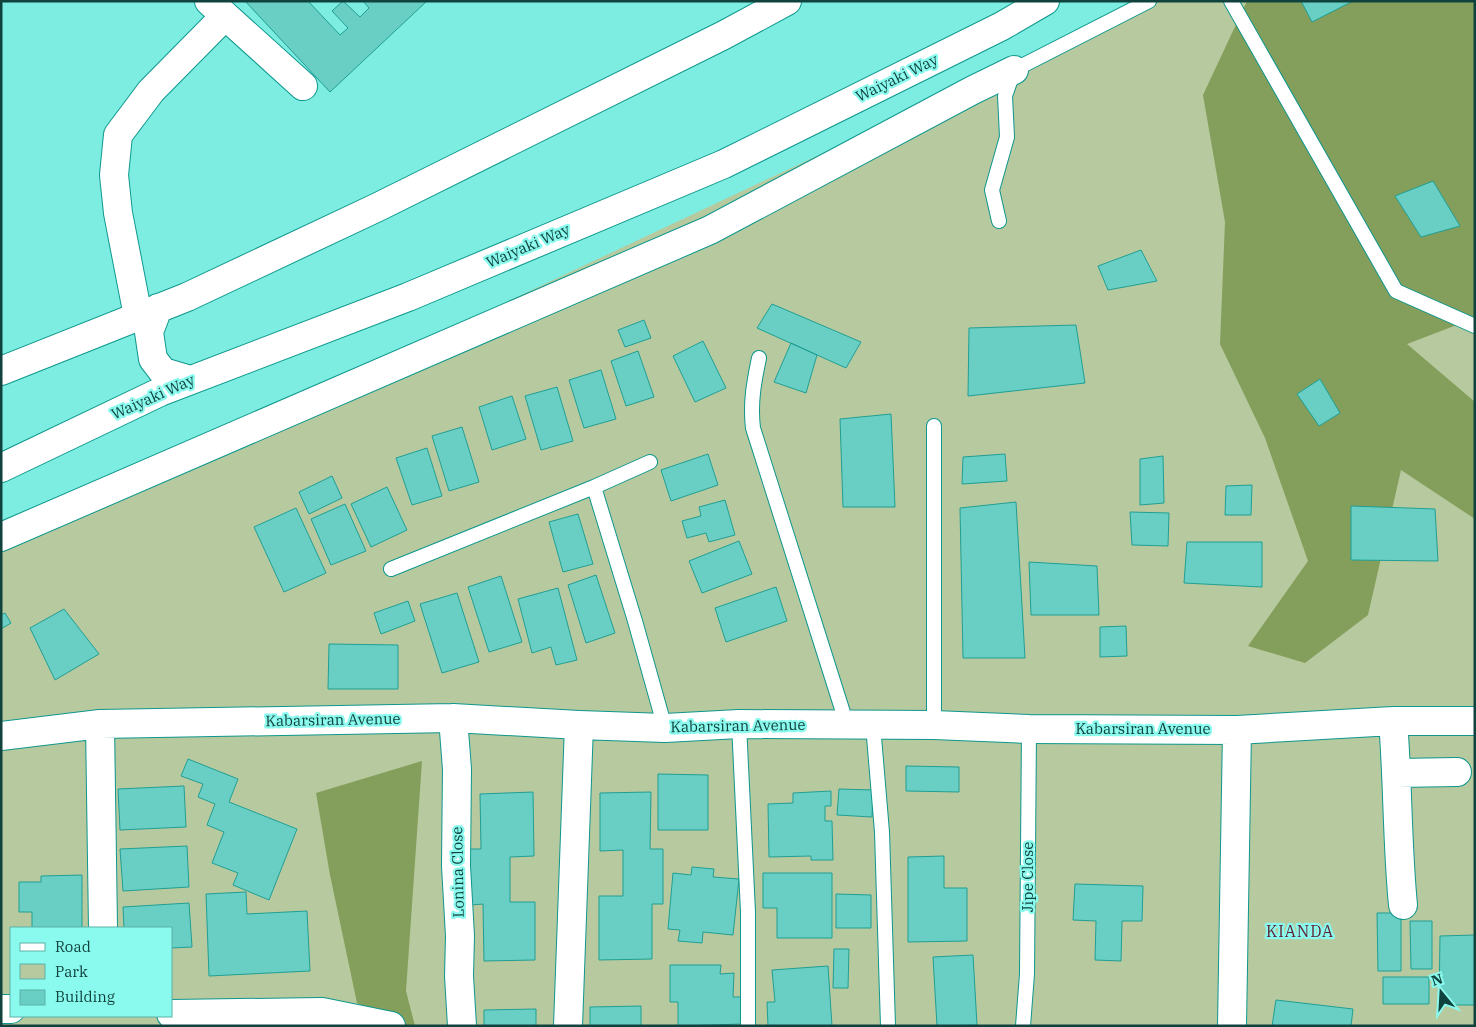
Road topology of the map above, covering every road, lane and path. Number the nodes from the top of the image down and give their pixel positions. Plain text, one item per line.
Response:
1 (787, 1) edge
2 (1045, 1) edge
3 (1149, 1) edge
4 (1231, 1) edge
5 (217, 9) edge
6 (1014, 70) junction
7 (303, 86) dead end
8 (999, 221) dead end
9 (148, 312) junction
10 (1475, 326) edge
11 (759, 358) dead end
12 (1, 371) edge
13 (190, 380) junction
14 (934, 426) dead end
15 (650, 462) dead end
16 (1, 468) edge
17 (594, 487) junction
18 (1, 537) edge
19 (391, 569) dead end
20 (454, 718) junction
21 (1393, 721) junction
22 (1475, 721) edge
23 (100, 724) junction
24 (739, 724) junction
25 (578, 725) junction
26 (846, 725) junction
27 (874, 725) junction
28 (934, 725) junction
29 (665, 728) junction
30 (1029, 729) junction
31 (1238, 730) junction
32 (1, 736) edge
33 (1457, 772) dead end
34 (1397, 773) junction
35 (1403, 905) dead end
36 (103, 927) edge
37 (172, 1014) edge
38 (379, 1025) edge
39 (462, 1026) edge
40 (568, 1026) edge
41 (748, 1026) edge
42 (888, 1026) edge
43 (1023, 1026) edge
44 (1232, 1026) edge

1 - 9 main road
2 - 13 main road, Waiyaki Way
3 - 6 lane
4 - 10 lane
5 - 7 main road
5 - 9 main road
6 - 8 lane
6 - 18 main road
9 - 12 main road
9 - 13 main road
11 - 26 lane
13 - 16 main road, Waiyaki Way
14 - 28 lane
15 - 17 lane
17 - 19 lane
17 - 29 lane
20 - 23 main road, Kabarsiran Avenue
20 - 25 main road, Kabarsiran Avenue
20 - 39 main road, Lonina Close
21 - 22 main road, Kabarsiran Avenue
21 - 31 main road, Kabarsiran Avenue
21 - 34 main road
23 - 32 main road, Kabarsiran Avenue
23 - 36 main road
24 - 26 main road, Kabarsiran Avenue
24 - 29 main road, Kabarsiran Avenue
24 - 41 lane
25 - 29 main road, Kabarsiran Avenue
25 - 40 main road
26 - 27 main road, Kabarsiran Avenue
27 - 28 main road, Kabarsiran Avenue
27 - 42 lane
28 - 30 main road, Kabarsiran Avenue
30 - 31 main road, Kabarsiran Avenue
30 - 43 lane, Jipe Close
31 - 44 main road
33 - 34 main road
34 - 35 main road
37 - 38 main road

